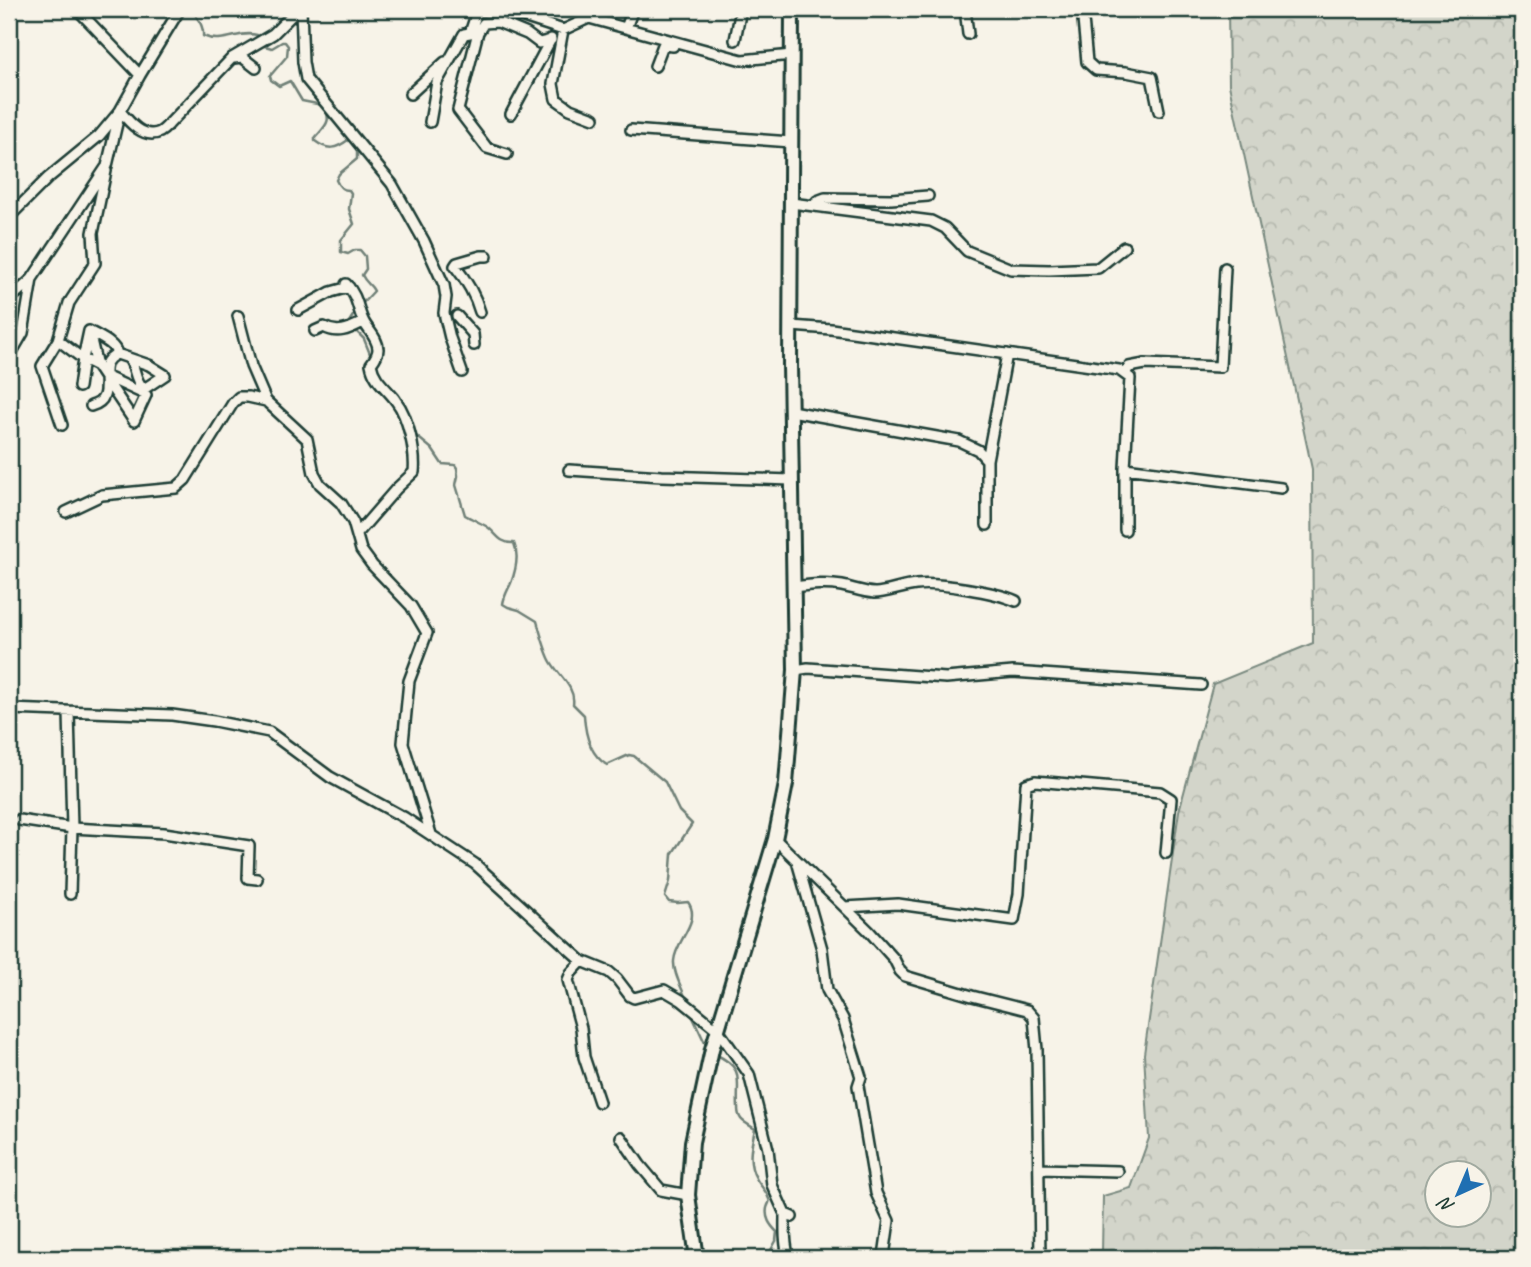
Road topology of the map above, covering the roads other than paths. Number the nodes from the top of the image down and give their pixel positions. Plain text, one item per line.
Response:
1 (77, 9) edge
2 (180, 9) edge
3 (299, 9) edge
4 (482, 9) edge
5 (499, 9) edge
6 (633, 9) edge
7 (741, 9) edge
8 (792, 9) edge
9 (965, 9) edge
10 (1082, 9) edge
11 (625, 28) junction
12 (560, 29) junction
13 (968, 34) dead end
14 (551, 40) junction
15 (736, 40) dead end
16 (453, 55) junction
17 (792, 55) junction
18 (731, 57) junction
19 (232, 58) junction
20 (655, 66) dead end
21 (256, 68) dead end
22 (140, 75) junction
23 (410, 94) dead end
24 (120, 111) junction
25 (1159, 111) dead end
26 (511, 114) dead end
27 (594, 118) dead end
28 (430, 122) dead end
29 (631, 130) dead end
30 (791, 142) junction
31 (508, 154) dead end
32 (107, 166) junction
33 (928, 196) dead end
34 (791, 203) junction
35 (814, 206) junction
36 (9, 216) edge
37 (1124, 247) dead end
38 (487, 256) dead end
39 (1225, 268) dead end
40 (32, 279) junction
41 (9, 300) edge
42 (298, 310) dead end
43 (480, 312) dead end
44 (238, 316) dead end
45 (457, 316) dead end
46 (363, 322) junction
47 (791, 326) junction
48 (89, 331) junction
49 (315, 331) dead end
50 (58, 340) junction
51 (474, 345) dead end
52 (117, 354) junction
53 (1007, 354) junction
54 (9, 357) edge
55 (83, 359) junction
56 (130, 360) dead end
57 (97, 366) junction
58 (462, 372) dead end
59 (1125, 374) junction
60 (103, 375) junction
61 (79, 387) dead end
62 (266, 401) junction
63 (90, 406) dead end
64 (791, 411) junction
65 (62, 425) dead end
66 (987, 460) junction
67 (1125, 468) junction
68 (569, 470) dead end
69 (792, 480) junction
70 (1281, 488) dead end
71 (66, 512) dead end
72 (987, 525) dead end
73 (1125, 530) dead end
74 (357, 534) junction
75 (793, 587) junction
76 (1016, 601) dead end
77 (794, 670) junction
78 (1201, 685) dead end
79 (9, 709) edge
80 (69, 712) junction
81 (19, 820) dead end
82 (72, 828) junction
83 (431, 834) junction
84 (775, 839) junction
85 (1166, 853) dead end
86 (797, 859) junction
87 (257, 879) dead end
88 (70, 894) dead end
89 (845, 907) junction
90 (582, 961) junction
91 (718, 1030) junction
92 (599, 1102) dead end
93 (621, 1137) dead end
94 (1039, 1169) junction
95 (1118, 1171) dead end
96 (688, 1195) junction
97 (884, 1256) dead end
98 (697, 1258) edge
99 (789, 1258) edge
100 (1041, 1258) edge

1 - 22 street
2 - 22 street
3 - 19 street
3 - 58 street
4 - 16 street
5 - 12 street
6 - 11 street
7 - 15 street
8 - 17 main road
9 - 13 street
10 - 25 street
11 - 12 street
11 - 18 street
12 - 14 street
12 - 27 street
14 - 26 street
14 - 31 street
16 - 23 street
16 - 28 street
17 - 18 street
17 - 30 main road
18 - 20 street
19 - 21 street
19 - 24 street
22 - 24 street
24 - 32 street
24 - 36 street
29 - 30 street
30 - 34 main road
32 - 40 street
32 - 50 street
33 - 35 street
34 - 35 street
34 - 47 main road
35 - 37 street
38 - 43 street
39 - 59 street
40 - 41 street
40 - 54 street
42 - 46 street
44 - 62 street
45 - 51 street
46 - 49 street
46 - 74 street
47 - 53 street
47 - 64 main road
48 - 52 street
48 - 55 street
48 - 57 street
50 - 55 street
50 - 65 street
52 - 56 street
52 - 60 street
53 - 59 street
53 - 66 street
55 - 57 street
55 - 61 street
57 - 60 street
59 - 67 street
60 - 60 street
60 - 63 street
62 - 71 street
62 - 74 street
64 - 66 street
64 - 69 main road
66 - 72 street
67 - 70 street
67 - 73 street
68 - 69 street
69 - 75 main road
74 - 83 street
75 - 76 street
75 - 77 main road
77 - 78 street
77 - 84 main road
79 - 80 street
80 - 82 street
80 - 83 street
81 - 82 street
82 - 87 street
82 - 88 street
83 - 90 street
84 - 86 street
84 - 91 main road
85 - 89 street
86 - 89 street
86 - 97 street
89 - 94 street
90 - 91 street
90 - 92 street
91 - 96 main road
91 - 99 street
93 - 96 street
94 - 95 street
94 - 100 street
96 - 98 main road

